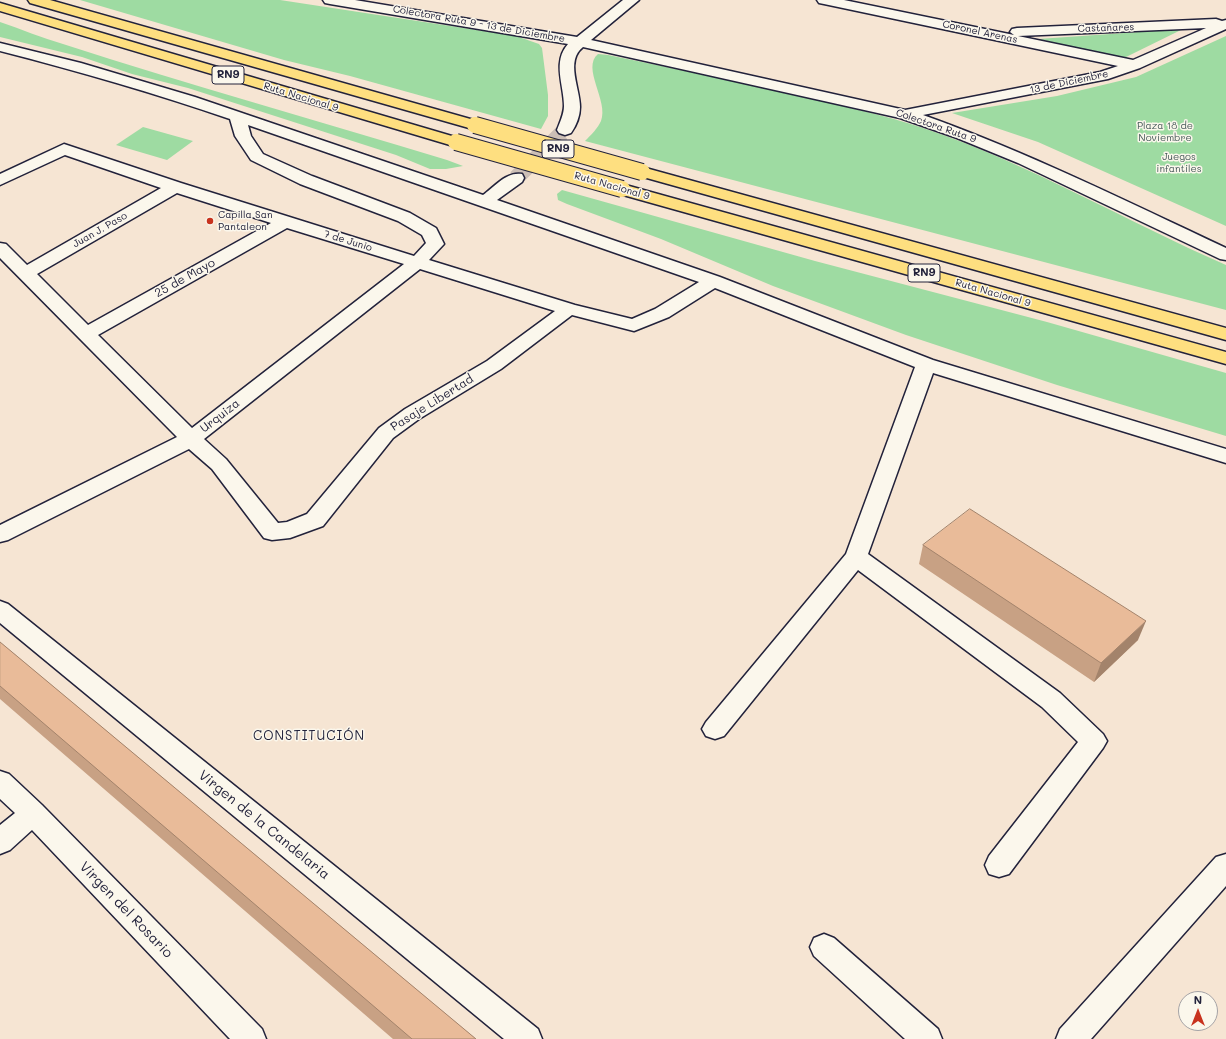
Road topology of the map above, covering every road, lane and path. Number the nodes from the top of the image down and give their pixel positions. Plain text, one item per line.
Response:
1 (35, 0) edge
2 (330, 0) edge
3 (632, 0) edge
4 (824, 0) edge
5 (0, 7) edge
6 (1226, 23) edge
7 (986, 33) junction
8 (581, 42) junction
9 (0, 47) edge
10 (1135, 65) junction
11 (904, 114) junction
12 (237, 116) junction
13 (565, 130) tunnel mouth
14 (516, 178) tunnel mouth
15 (0, 180) edge
16 (175, 187) junction
17 (486, 201) junction
18 (285, 222) junction
19 (0, 248) edge
20 (1226, 255) edge
21 (418, 262) junction
22 (26, 272) junction
23 (714, 281) junction
24 (569, 309) junction
25 (86, 334) junction
26 (1226, 334) edge
27 (1226, 358) edge
28 (926, 364) junction
29 (191, 439) junction
30 (1226, 456) edge
31 (0, 534) edge
32 (856, 557) junction
33 (0, 610) edge
34 (715, 730) dead end
35 (0, 782) edge
36 (33, 813) junction
37 (0, 842) edge
38 (999, 865) dead end
39 (1226, 866) edge
40 (824, 947) dead end
41 (251, 1039) edge
42 (527, 1039) edge
43 (927, 1039) edge
44 (1071, 1039) edge

1 - 26 highway, Ruta Nacional 9 / RN9, bridge
2 - 8 street, Colectora Ruta 9 - 13 de Diciembre
3 - 8 street
4 - 7 street, Coronel Arenas
5 - 27 highway, Ruta Nacional 9 / RN9, bridge
6 - 7 street, Castañares
6 - 10 street, 13 de Diciembre
7 - 10 street, Coronel Arenas
8 - 11 street, Colectora Ruta 9
8 - 13 street
9 - 12 street
10 - 11 street, 13 de Diciembre
11 - 20 street, Colectora Ruta 9
12 - 17 street
12 - 21 street, Urquiza
14 - 17 street
15 - 16 street, 7 de Junio
16 - 18 street, 7 de Junio
16 - 22 street, Juan J. Paso
17 - 23 street
18 - 21 street, 7 de Junio
18 - 25 street, 25 de Mayo
19 - 22 street
21 - 24 street, 7 de Junio
21 - 29 street, Urquiza
22 - 25 street
23 - 24 street, 7 de Junio
23 - 28 street
24 - 29 street, Pasaje Libertad
25 - 29 street
28 - 30 street
28 - 32 street
29 - 31 street, Urquiza
32 - 34 street
32 - 38 street
33 - 42 street, Virgen de la Candelaria
35 - 36 street, Virgen del Rosario
36 - 37 street
36 - 41 street, Virgen del Rosario
39 - 44 street
40 - 43 street

